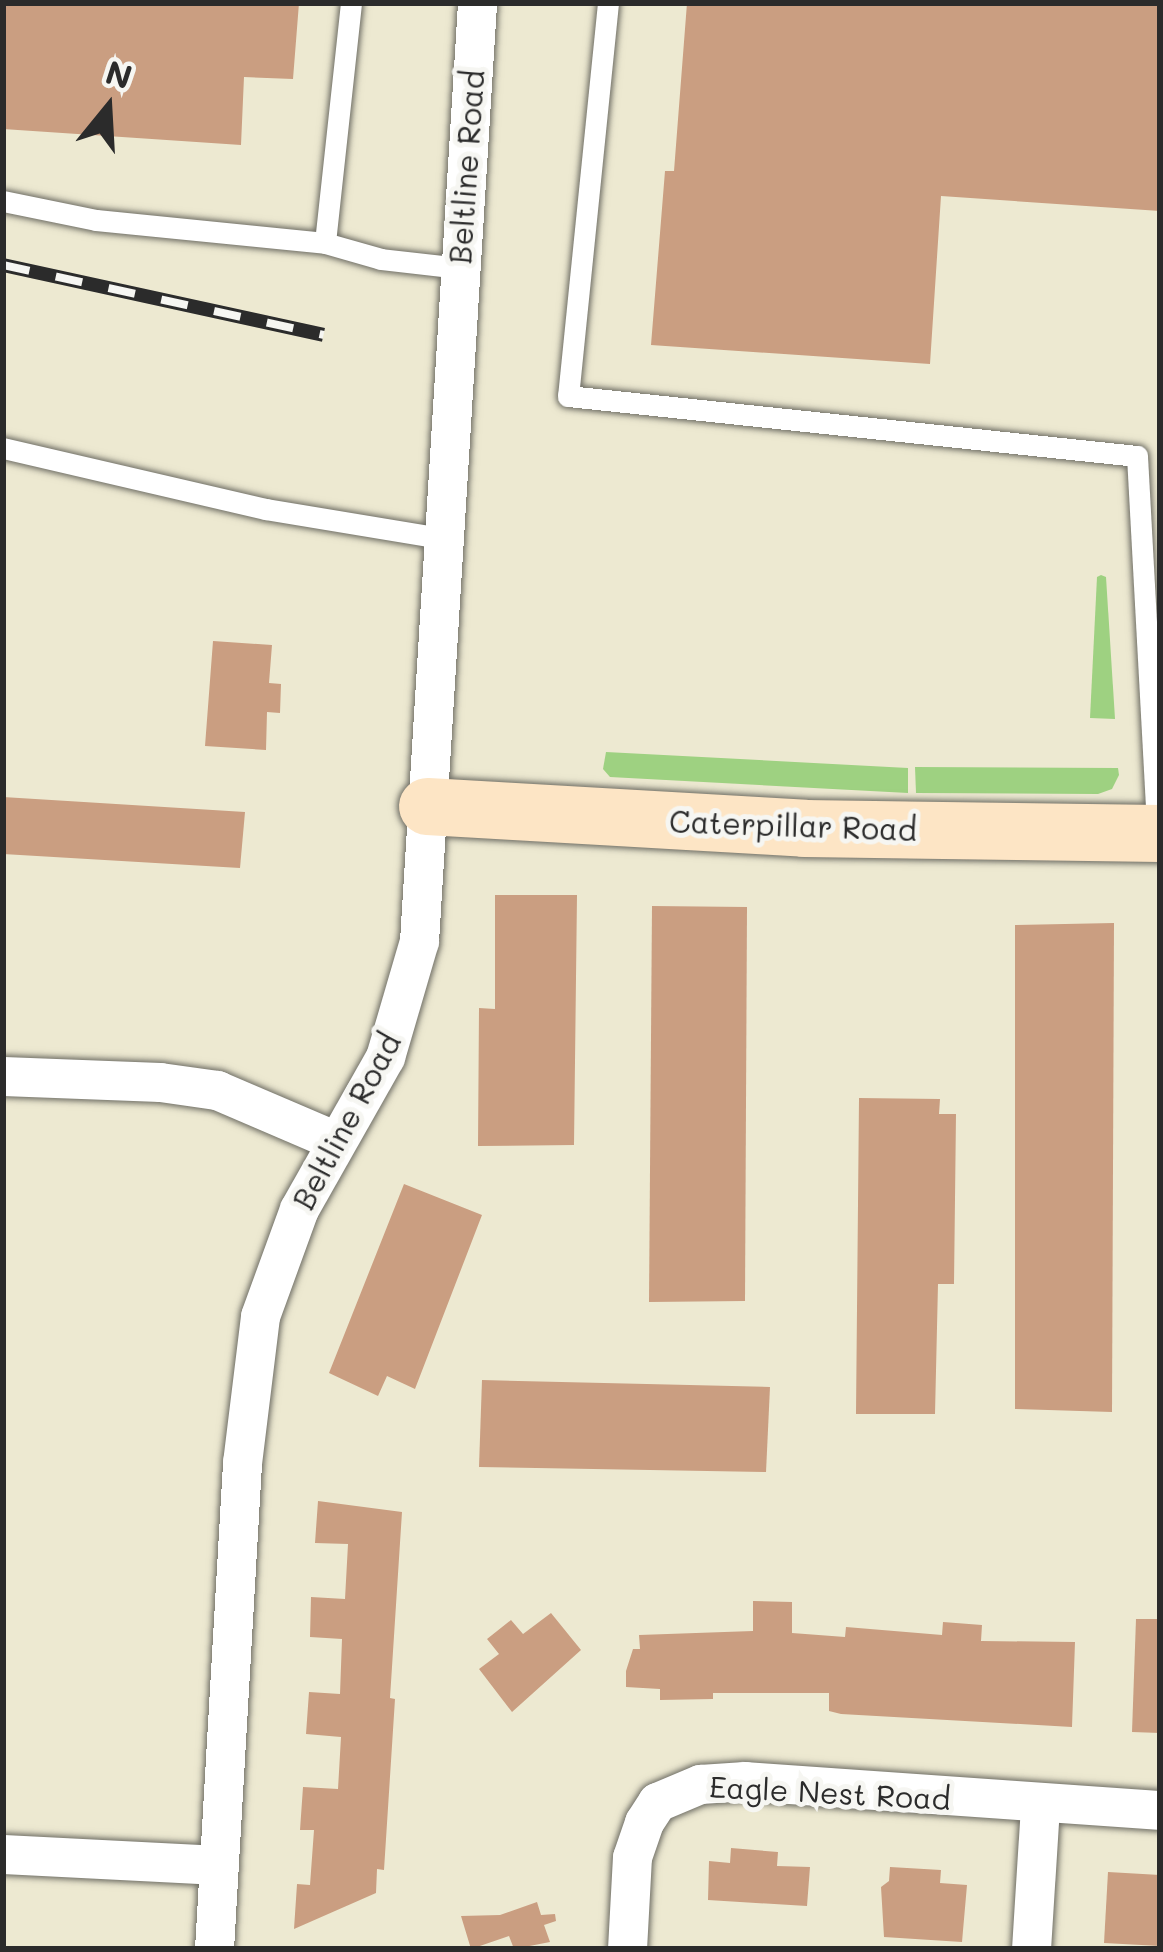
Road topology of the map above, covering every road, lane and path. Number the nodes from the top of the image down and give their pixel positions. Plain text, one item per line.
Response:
1 (351, 3) edge
2 (477, 3) edge
3 (608, 3) edge
4 (3, 202) edge
5 (326, 243) junction
6 (460, 268) junction
7 (3, 448) edge
8 (442, 538) junction
9 (427, 806) junction
10 (1158, 833) edge
11 (3, 1076) edge
12 (336, 1141) junction
13 (1040, 1804) junction
14 (1160, 1810) edge
15 (3, 1854) edge
16 (219, 1865) junction
17 (214, 1949) edge
18 (627, 1949) edge
19 (1031, 1949) edge

1 - 5 lane
2 - 6 street, Beltline Road
3 - 10 lane
4 - 5 lane
5 - 6 lane
6 - 8 street, Beltline Road
7 - 8 lane
8 - 9 street, Beltline Road
9 - 10 street, Caterpillar Road
9 - 12 street, Beltline Road
11 - 12 street
12 - 16 street, Beltline Road
13 - 14 street, Eagle Nest Road
13 - 18 street, Eagle Nest Road
13 - 19 street
15 - 16 street
16 - 17 street, Beltline Road

